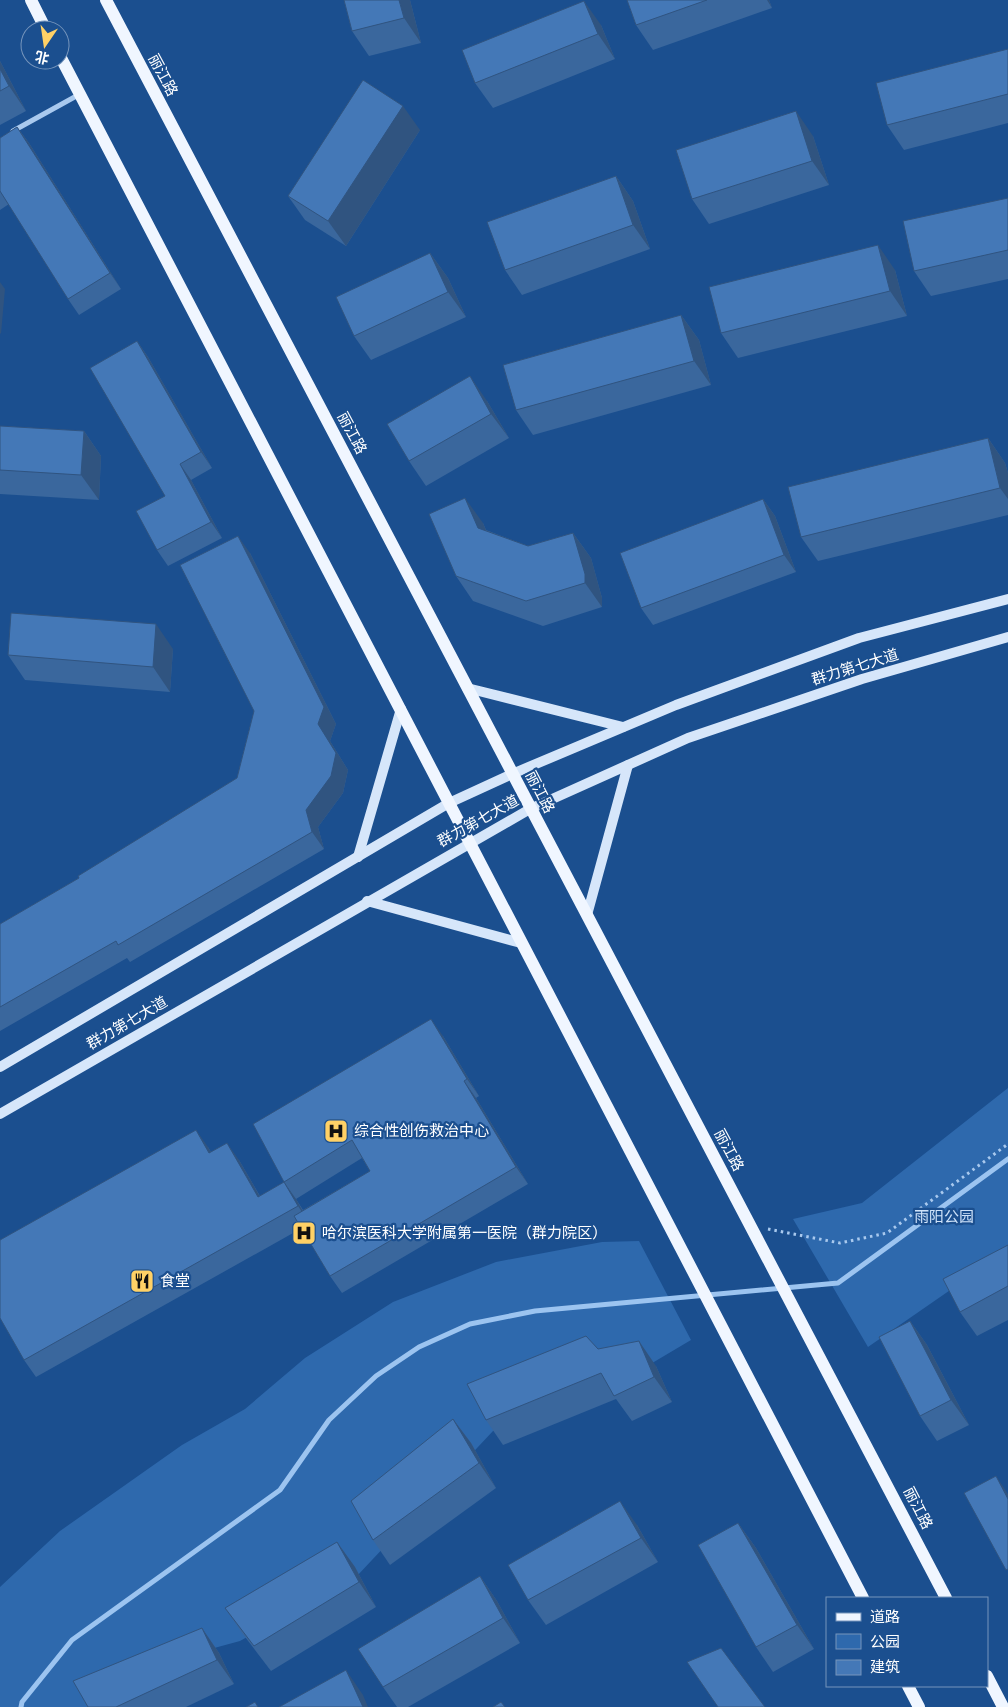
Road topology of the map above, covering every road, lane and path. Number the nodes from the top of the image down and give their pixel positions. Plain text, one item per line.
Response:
1 (31, 0) edge
2 (106, 0) edge
3 (41, 20) edge
4 (67, 70) edge
5 (80, 94) junction
6 (8, 134) edge
7 (1008, 599) edge
8 (1008, 637) edge
9 (467, 688) junction
10 (401, 709) junction
11 (622, 727) junction
12 (628, 765) junction
13 (512, 774) junction
14 (449, 803) junction
15 (530, 809) junction
16 (469, 842) junction
17 (358, 857) junction
18 (367, 901) junction
19 (587, 915) junction
20 (521, 943) junction
21 (0, 1067) edge
22 (0, 1114) edge
23 (1008, 1144) edge
24 (750, 1225) junction
25 (862, 1597) edge
26 (945, 1597) edge
27 (988, 1678) edge
28 (909, 1687) edge
29 (1003, 1701) edge
30 (919, 1707) edge

1 - 3 main road
2 - 9 main road, 丽江路
4 - 5 main road
5 - 6 street
5 - 10 main road
7 - 11 main road, 群力第七大道
8 - 12 main road, 群力第七大道
9 - 11 main road
9 - 13 main road, 丽江路
10 - 14 main road
10 - 17 main road
11 - 13 main road, 群力第七大道
12 - 15 main road, 群力第七大道
12 - 19 main road
13 - 14 main road, 群力第七大道
13 - 15 main road, 丽江路
14 - 16 main road
14 - 17 main road, 群力第七大道
15 - 16 main road, 群力第七大道
15 - 19 main road, 丽江路
16 - 18 main road, 群力第七大道
16 - 20 main road
17 - 21 main road, 群力第七大道
18 - 20 main road
18 - 22 main road, 群力第七大道
19 - 24 main road, 丽江路
20 - 25 main road
23 - 24 path
24 - 26 main road, 丽江路
27 - 29 main road
28 - 30 main road

